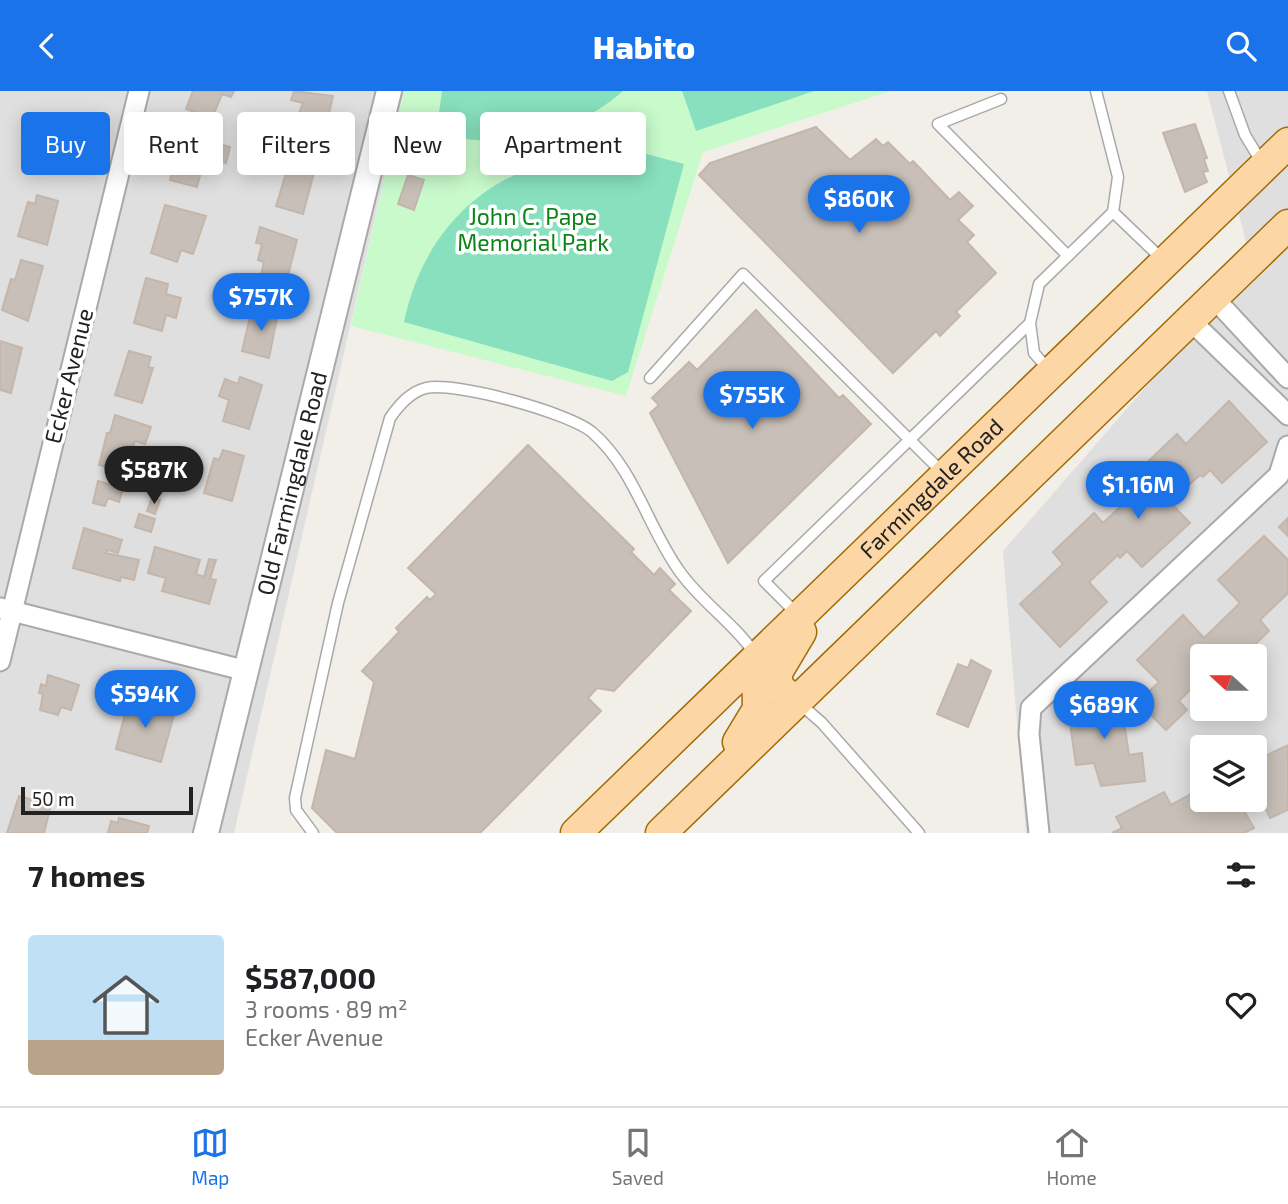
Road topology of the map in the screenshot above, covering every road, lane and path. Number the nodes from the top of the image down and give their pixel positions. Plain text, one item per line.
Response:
1 (139, 91) edge
2 (389, 91) edge
3 (1096, 91) edge
4 (1229, 91) edge
5 (1001, 99) dead end
6 (1288, 143) edge
7 (1264, 166) junction
8 (1113, 212) junction
9 (1288, 225) edge
10 (1068, 256) junction
11 (1165, 262) junction
12 (1213, 297) junction
13 (1190, 320) junction
14 (1030, 323) junction
15 (1051, 372) junction
16 (650, 378) dead end
17 (1288, 378) edge
18 (1288, 415) edge
19 (911, 442) junction
20 (1288, 446) edge
21 (945, 475) junction
22 (842, 575) junction
23 (6, 609) edge
24 (800, 616) junction
25 (757, 657) junction
26 (0, 661) edge
27 (247, 671) junction
28 (797, 701) junction
29 (706, 789) junction
30 (206, 833) edge
31 (313, 833) edge
32 (576, 833) edge
33 (661, 833) edge
34 (919, 833) edge
35 (1039, 833) edge

1 - 23 street, Ecker Avenue
2 - 27 street, Old Farmingdale Road
3 - 8 lane
4 - 7 lane
5 - 10 lane
6 - 7 main road, Farmingdale Road
7 - 11 main road, Farmingdale Road
8 - 10 lane
8 - 11 lane
9 - 12 main road
10 - 14 lane
11 - 15 main road, Farmingdale Road
12 - 13 main road
12 - 17 street
13 - 18 street
13 - 28 main road
14 - 15 lane
14 - 19 lane
15 - 21 main road, Farmingdale Road
16 - 19 lane
19 - 21 lane
19 - 24 lane
20 - 35 street
21 - 22 main road, Farmingdale Road
22 - 24 main road, Farmingdale Road
22 - 28 main road
23 - 26 street, Ecker Avenue
23 - 27 street
24 - 25 main road, Farmingdale Road
25 - 29 main road
25 - 31 lane
25 - 32 main road, Farmingdale Road
27 - 30 street, Old Farmingdale Road
28 - 29 main road
28 - 34 lane
29 - 33 main road

